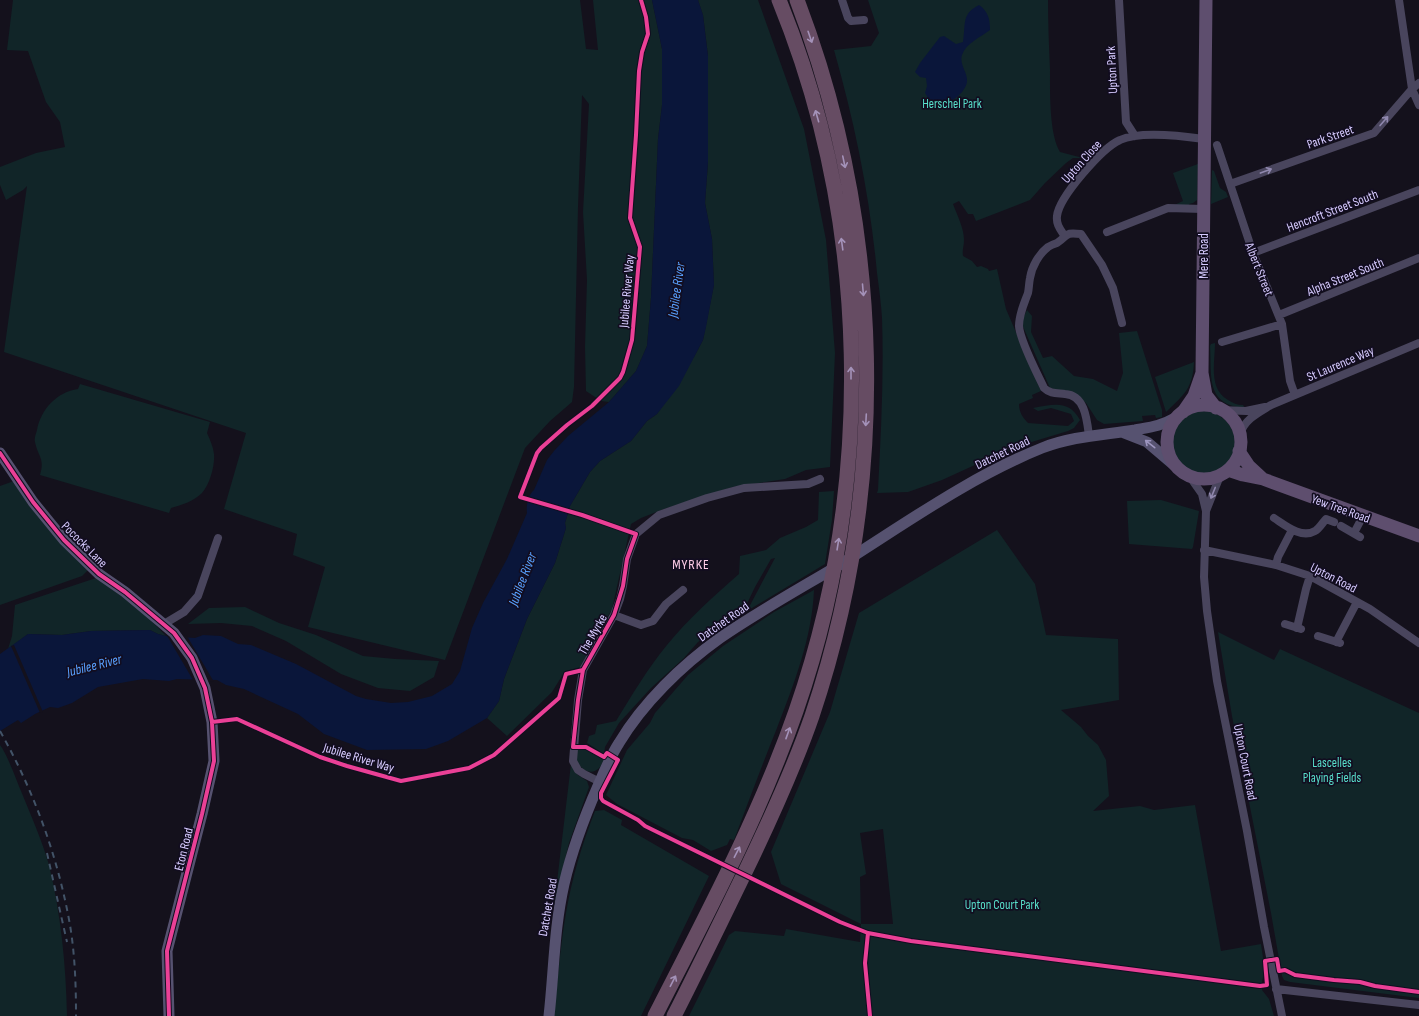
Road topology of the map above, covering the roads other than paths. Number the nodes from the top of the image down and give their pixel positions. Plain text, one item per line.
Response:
1 (779, 0) edge
2 (796, 0) edge
3 (842, 0) edge
4 (1120, 0) edge
5 (1206, 0) edge
6 (1399, 0) edge
7 (864, 20) dead end
8 (1419, 83) edge
9 (1412, 89) junction
10 (1419, 105) edge
11 (1135, 136) junction
12 (1204, 139) junction
13 (1217, 145) dead end
14 (1230, 184) junction
15 (1419, 190) edge
16 (1203, 209) junction
17 (1107, 232) dead end
18 (1064, 235) junction
19 (1253, 254) junction
20 (1419, 258) edge
21 (1279, 316) junction
22 (1122, 324) dead end
23 (1282, 324) junction
24 (1222, 342) dead end
25 (1419, 343) edge
26 (1202, 373) junction
27 (1295, 395) junction
28 (1271, 405) junction
29 (1218, 409) junction
30 (1179, 415) junction
31 (1122, 432) junction
32 (1240, 434) junction
33 (1089, 436) junction
34 (1239, 451) junction
35 (0, 452) edge
36 (1174, 464) junction
37 (1224, 473) junction
38 (1190, 477) junction
39 (820, 479) dead end
40 (1263, 479) junction
41 (1206, 511) junction
42 (1363, 516) junction
43 (1274, 518) dead end
44 (1292, 530) junction
45 (1419, 536) edge
46 (218, 538) dead end
47 (1204, 550) junction
48 (1276, 565) junction
49 (1310, 576) junction
50 (683, 590) dead end
51 (1357, 602) junction
52 (614, 616) junction
53 (164, 624) junction
54 (1285, 624) dead end
55 (174, 634) joint
56 (1318, 636) dead end
57 (1419, 643) edge
58 (600, 782) junction
59 (1276, 989) junction
60 (1419, 1005) edge
61 (169, 1016) edge
62 (549, 1016) edge
63 (655, 1016) edge
64 (674, 1016) edge
65 (1282, 1016) edge

63 -> 1 highway
2 -> 64 highway
3 - 7 street
4 - 11 street, Upton Park
5 - 12 main road
6 - 9 street
8 - 9 street, Park Street
9 - 10 street
14 -> 9 street, Park Street
11 - 12 street, Upton Close
11 - 18 street, Upton Close
12 - 16 main road, Mere Road
13 - 14 street, Albert Street
14 - 19 street, Albert Street
15 - 19 street, Hencroft Street South
16 - 17 street
16 - 26 main road, Mere Road
18 - 22 street
18 - 33 street
19 - 21 street, Albert Street
20 - 21 street, Alpha Street South
21 - 23 street, Albert Street
23 - 24 street
23 - 27 street, Albert Street
25 - 27 street, St Laurence Way
26 - 29 main road
26 - 30 main road
27 - 28 street, St Laurence Way
28 - 29 street, St Laurence Way
28 - 32 street, St Laurence Way
29 - 30 main road
29 - 32 main road
30 - 31 main road, Datchet Road
30 - 36 main road
31 - 33 main road, Datchet Road
36 -> 31 main road, Datchet Road
32 - 34 main road
33 - 58 main road, Datchet Road
34 - 37 main road
34 - 40 main road, Yew Tree Road
35 - 53 main road, Pococks Lane
36 - 38 main road
37 - 38 main road
37 - 40 main road, Yew Tree Road
37 -> 41 street, Upton Court Road
38 - 41 street, Upton Court Road
39 - 52 street, The Myrke
40 - 42 main road, Yew Tree Road
41 - 47 street, Upton Court Road
42 - 44 street
42 - 45 main road, Yew Tree Road
43 - 44 street
44 - 48 street
46 - 53 street
47 - 48 street, Upton Road
47 - 59 street, Upton Court Road
48 - 49 street, Upton Road
49 - 51 street, Upton Road
49 - 54 street
50 - 52 street
51 - 56 street
51 - 57 street, Upton Road
52 - 58 street, The Myrke
53 - 55 main road, Pococks Lane
55 - 61 main road, Eton Road
58 - 62 main road, Datchet Road
59 - 60 street
59 - 65 street, Upton Court Road

